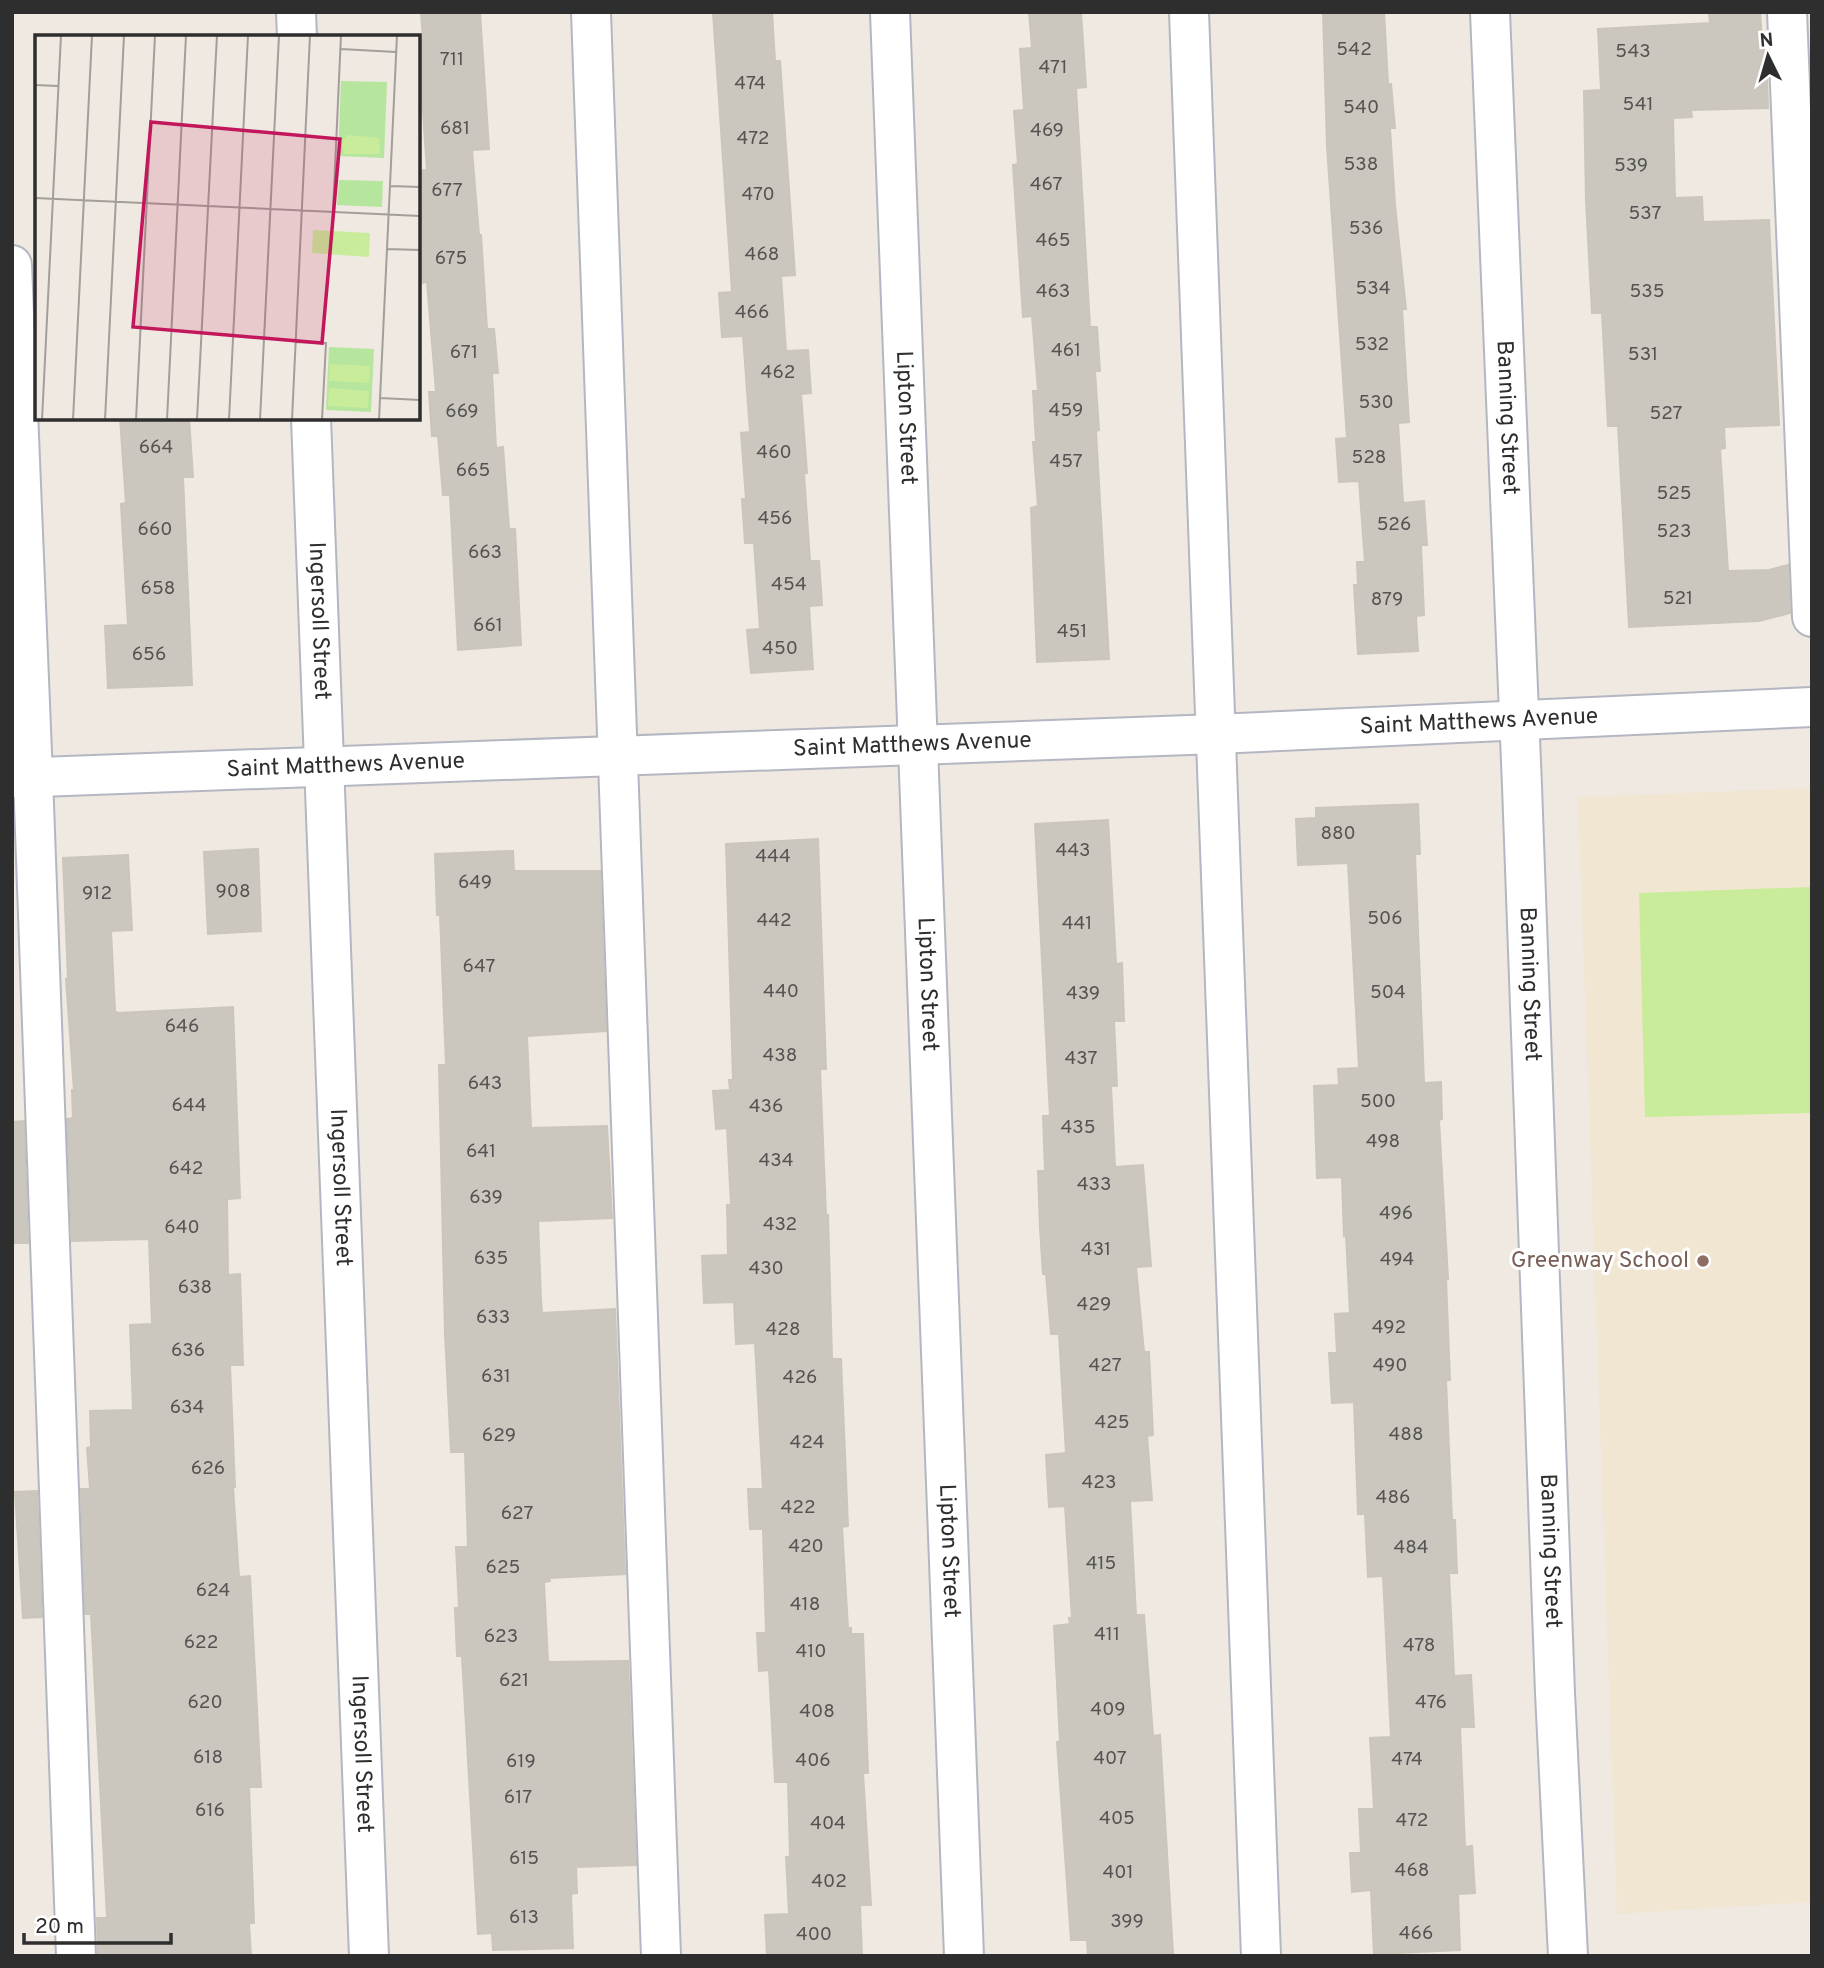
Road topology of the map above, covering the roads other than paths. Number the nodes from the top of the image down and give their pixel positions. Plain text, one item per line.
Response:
1 (296, 12) edge
2 (591, 12) edge
3 (890, 12) edge
4 (1189, 12) edge
5 (1490, 12) edge
6 (1787, 12) edge
7 (296, 35) edge
8 (12, 265) edge
9 (311, 420) edge
10 (1812, 617) edge
11 (1812, 707) edge
12 (1519, 720) junction
13 (1217, 734) junction
14 (917, 744) junction
15 (619, 757) junction
16 (324, 768) junction
17 (23, 778) edge
18 (76, 1956) edge
19 (369, 1956) edge
20 (661, 1956) edge
21 (964, 1956) edge
22 (1261, 1956) edge
23 (1568, 1956) edge

1 - 7 street
2 - 15 street
3 - 14 street, Lipton Street
4 - 13 street
5 - 12 street, Banning Street
6 - 10 street
8 - 17 street
9 - 16 street, Ingersoll Street
11 - 12 street, Saint Matthews Avenue
12 - 13 street, Saint Matthews Avenue
12 - 23 street, Banning Street
13 - 14 street, Saint Matthews Avenue
13 - 22 street
14 - 15 street, Saint Matthews Avenue
14 - 21 street, Lipton Street
15 - 16 street, Saint Matthews Avenue
15 - 20 street
16 - 17 street, Saint Matthews Avenue
16 - 19 street, Ingersoll Street
17 - 18 street

